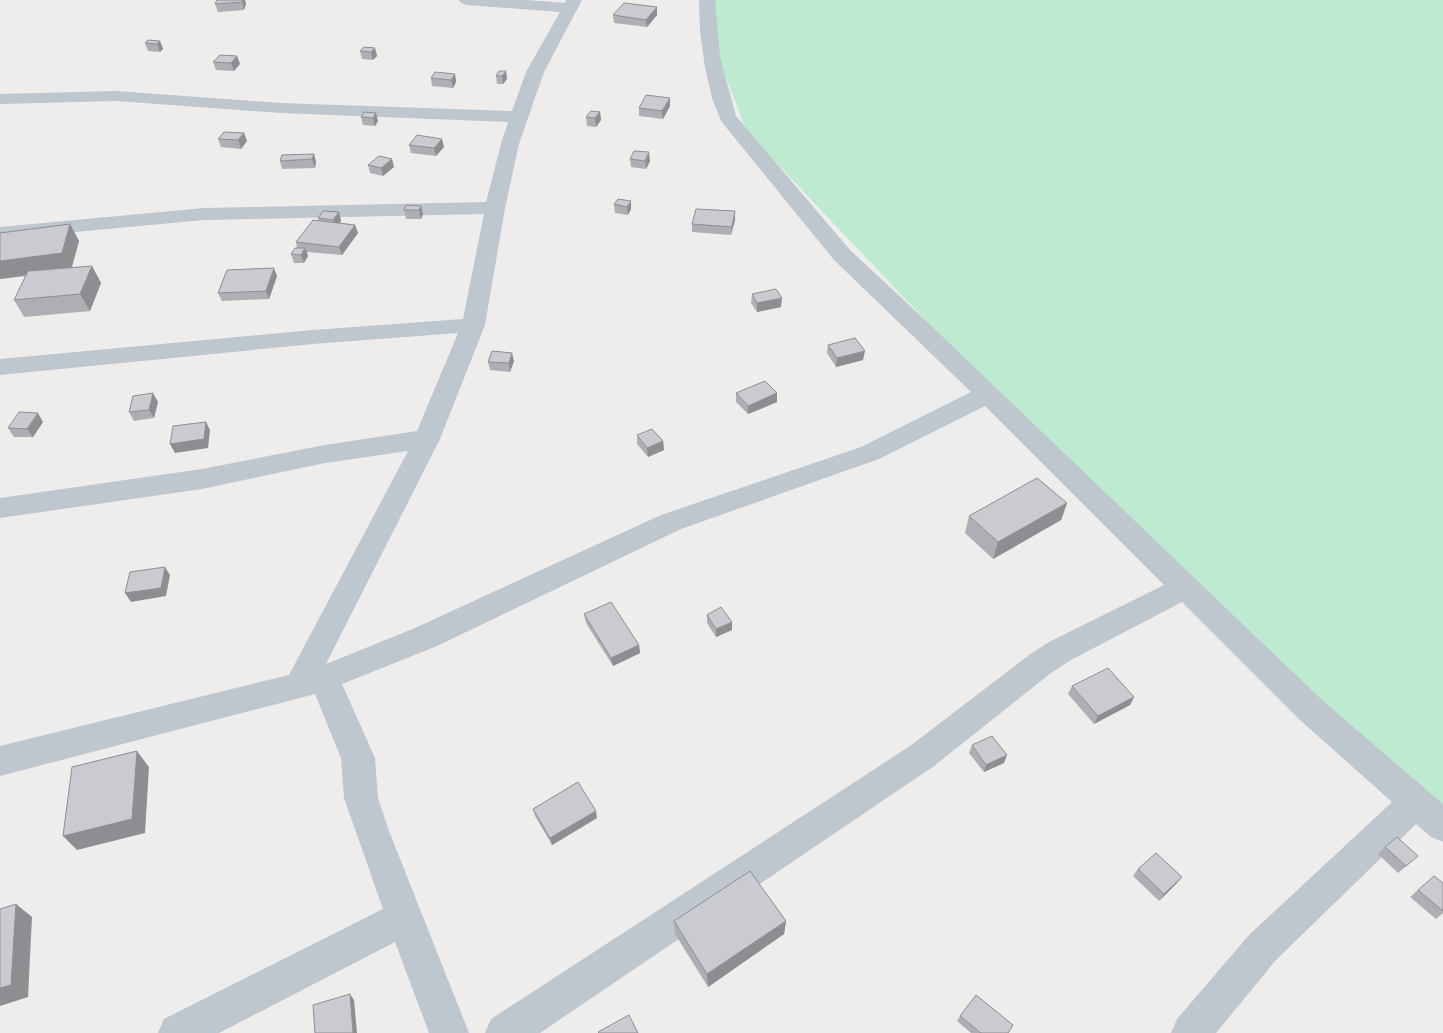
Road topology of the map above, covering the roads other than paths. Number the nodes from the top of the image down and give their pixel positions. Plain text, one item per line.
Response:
1 (466, 0) edge
2 (706, 0) edge
3 (571, 4) edge
4 (0, 99) edge
5 (519, 117) junction
6 (495, 208) junction
7 (0, 233) edge
8 (473, 325) junction
9 (0, 367) edge
10 (986, 395) junction
11 (427, 439) junction
12 (0, 508) edge
13 (1184, 588) junction
14 (311, 682) junction
15 (0, 761) edge
16 (1416, 803) junction
17 (1443, 826) edge
18 (405, 918) junction
19 (178, 1033) edge
20 (449, 1033) edge
21 (505, 1033) edge
22 (1191, 1033) edge

1 - 3 street
2 - 10 street
3 - 5 street
4 - 5 street
5 - 6 street
6 - 7 street
6 - 8 street
8 - 9 street
8 - 11 street
10 - 13 street
10 - 14 street
11 - 12 street
11 - 14 street
13 - 16 street
13 - 21 street
14 - 15 street
14 - 18 street
16 - 17 street
16 - 22 street
18 - 19 street
18 - 20 street

